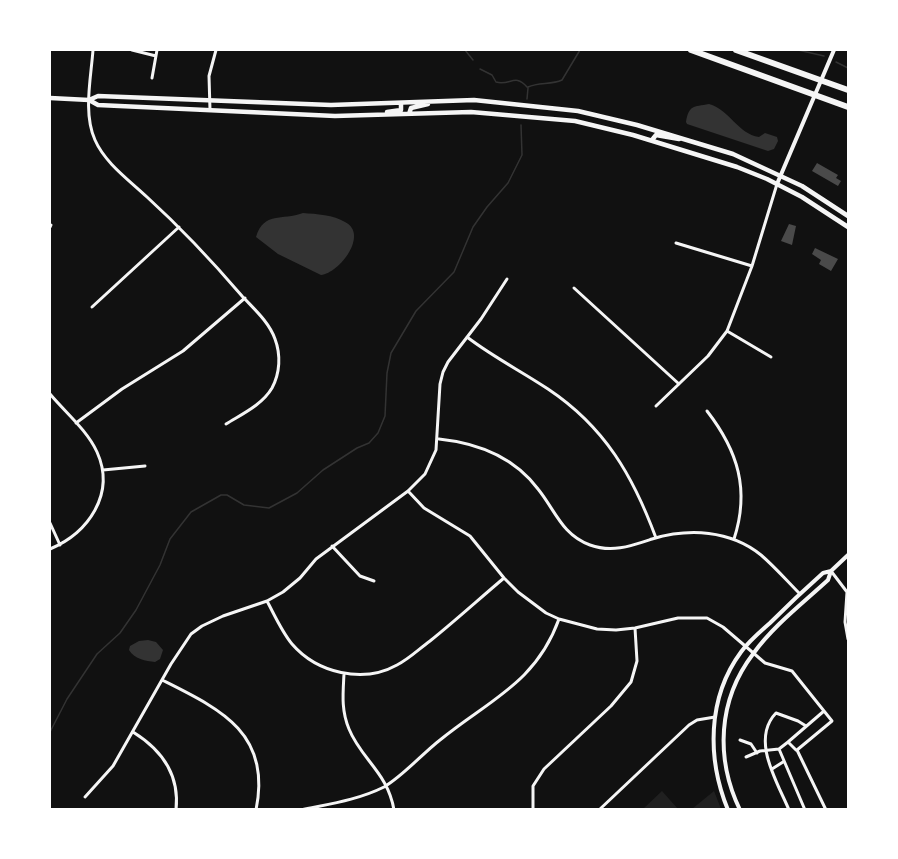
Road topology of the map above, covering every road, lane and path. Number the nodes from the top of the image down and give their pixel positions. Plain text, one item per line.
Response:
1 (93, 50) edge
2 (132, 50) edge
3 (157, 50) edge
4 (216, 50) edge
5 (691, 50) edge
6 (736, 50) edge
7 (834, 50) edge
8 (156, 56) junction
9 (152, 78) dead end
10 (849, 90) edge
11 (50, 98) edge
12 (210, 99) junction
13 (89, 100) junction
14 (244, 101) junction
15 (463, 101) junction
16 (430, 102) junction
17 (401, 104) junction
18 (849, 108) edge
19 (210, 110) junction
20 (244, 111) junction
21 (442, 112) junction
22 (409, 114) junction
23 (379, 115) junction
24 (685, 139) junction
25 (652, 140) junction
26 (782, 175) junction
27 (777, 184) junction
28 (849, 216) edge
29 (179, 227) junction
30 (849, 227) edge
31 (676, 243) dead end
32 (752, 266) junction
33 (507, 279) dead end
34 (574, 288) dead end
35 (245, 298) junction
36 (92, 307) dead end
37 (727, 331) junction
38 (467, 337) junction
39 (771, 357) dead end
40 (679, 385) junction
41 (50, 394) edge
42 (656, 406) dead end
43 (707, 411) dead end
44 (76, 423) junction
45 (226, 424) dead end
46 (438, 439) junction
47 (144, 466) dead end
48 (104, 470) junction
49 (408, 491) junction
50 (50, 523) edge
51 (656, 538) junction
52 (734, 539) junction
53 (60, 545) junction
54 (332, 546) junction
55 (50, 549) edge
56 (849, 555) edge
57 (831, 571) junction
58 (504, 578) junction
59 (374, 581) dead end
60 (800, 594) junction
61 (267, 601) junction
62 (559, 619) junction
63 (635, 628) junction
64 (849, 639) edge
65 (746, 646) junction
66 (753, 653) junction
67 (344, 674) junction
68 (162, 680) junction
69 (824, 711) junction
70 (715, 717) junction
71 (806, 726) junction
72 (133, 732) junction
73 (740, 740) dead end
74 (788, 742) junction
75 (779, 749) junction
76 (797, 750) junction
77 (767, 751) junction
78 (757, 753) junction
79 (746, 757) dead end
80 (783, 762) junction
81 (772, 769) junction
82 (386, 785) junction
83 (85, 797) dead end
84 (176, 810) edge
85 (256, 810) edge
86 (301, 810) edge
87 (394, 810) edge
88 (533, 810) edge
89 (599, 810) edge
90 (728, 810) edge
91 (740, 810) edge
92 (789, 810) edge
93 (805, 810) edge
94 (826, 810) edge

1 - 13 street
2 - 8 street
3 - 8 street
4 - 12 street
5 - 18 highway
6 - 10 highway
7 - 26 street
8 - 9 street
11 - 13 main road
12 - 13 main road
12 - 14 main road
12 - 19 street
13 - 19 main road
13 - 29 street
14 - 17 main road
14 - 20 main road
15 - 16 main road
15 - 21 main road
15 - 24 main road
16 - 17 main road
16 - 22 main road
17 - 23 main road
19 - 20 main road
20 - 23 main road
21 - 22 main road
21 - 25 main road
22 - 23 main road
24 - 25 main road
24 - 26 main road
25 - 27 main road
26 - 27 street
26 - 28 main road
27 - 30 main road
27 - 32 street
29 - 35 street
29 - 36 street
31 - 32 street
32 - 37 street
33 - 38 street
34 - 40 street
35 - 44 street
35 - 45 street
37 - 39 street
37 - 40 street
38 - 46 street
38 - 51 street
40 - 42 street
41 - 44 street
43 - 52 street
44 - 48 street
46 - 49 street
46 - 51 street
47 - 48 street
48 - 53 street
49 - 54 street
49 - 58 street
50 - 53 street
51 - 52 street
52 - 60 street
53 - 55 street
54 - 59 street
54 - 61 street
56 - 57 street
57 - 60 street
57 - 64 street
57 - 66 street
58 - 62 street
58 - 67 street
60 - 65 street
61 - 67 street
61 - 68 street
62 - 63 street
62 - 82 street
63 - 65 street
63 - 88 street
65 - 66 street
65 - 70 street
66 - 69 street
66 - 91 street
67 - 82 street
68 - 72 street
68 - 85 street
69 - 71 street
69 - 76 street
70 - 89 street
70 - 90 street
71 - 74 street
71 - 77 street
72 - 83 street
72 - 84 street
73 - 78 street
74 - 75 street
74 - 76 street
75 - 77 street
75 - 80 street
76 - 94 street
77 - 78 street
77 - 81 street
78 - 79 street
80 - 81 street
80 - 93 street
81 - 92 street
82 - 86 street
82 - 87 street

